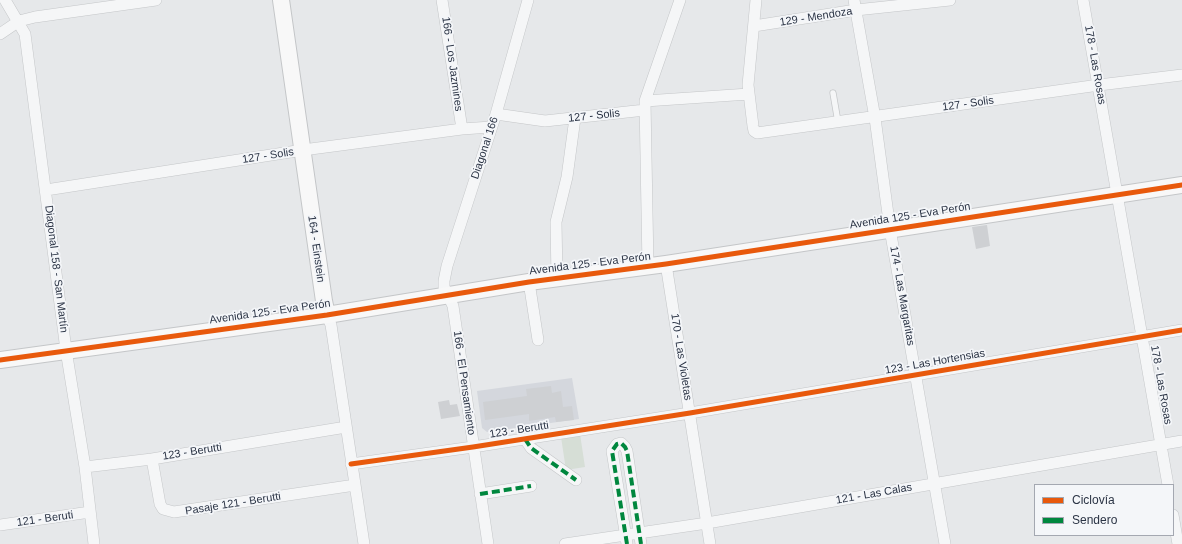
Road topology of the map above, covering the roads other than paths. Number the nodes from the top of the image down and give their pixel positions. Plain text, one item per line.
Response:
1 (5, 0) edge
2 (156, 0) edge
3 (283, 0) edge
4 (442, 0) edge
5 (528, 0) edge
6 (680, 0) edge
7 (756, 0) edge
8 (950, 0) edge
9 (1083, 0) edge
10 (855, 5) edge
11 (19, 21) junction
12 (754, 26) junction
13 (0, 34) edge
14 (1182, 75) edge
15 (1099, 85) junction
16 (833, 93) dead end
17 (749, 94) junction
18 (645, 106) junction
19 (496, 114) junction
20 (575, 118) junction
21 (875, 118) junction
22 (838, 122) junction
23 (491, 127) junction
24 (462, 129) junction
25 (303, 150) junction
26 (1182, 184) edge
27 (46, 190) junction
28 (1118, 194) junction
29 (890, 229) junction
30 (666, 264) junction
31 (648, 267) junction
32 (557, 278) junction
33 (529, 282) junction
34 (447, 295) junction
35 (328, 314) junction
36 (1182, 330) edge
37 (1143, 337) junction
38 (538, 340) dead end
39 (66, 350) junction
40 (0, 360) edge
41 (917, 375) junction
42 (690, 413) junction
43 (346, 427) junction
44 (525, 439) junction
45 (1182, 441) edge
46 (1162, 445) junction
47 (473, 447) junction
48 (152, 459) junction
49 (351, 464) junction
50 (85, 467) junction
51 (576, 480) dead end
52 (935, 484) junction
53 (1168, 484) edge
54 (355, 485) junction
55 (531, 486) dead end
56 (480, 494) junction
57 (90, 512) junction
58 (1174, 521) edge
59 (707, 523) junction
60 (0, 525) edge
61 (641, 538) edge
62 (626, 540) edge
63 (94, 544) edge
64 (364, 544) edge
65 (488, 544) edge
66 (565, 544) edge
67 (710, 544) edge
68 (945, 544) edge
69 (1178, 544) edge

1 - 11 street, Diagonal 158 - San Martín
2 - 11 street
3 - 25 street, 164 - Einstein
4 - 24 street, 166 - Los Jazmines
5 - 19 street, Diagonal 166
6 - 18 street
7 - 12 street
8 - 10 street, 129 - Mendoza
9 - 15 street, 178 - Las Rosas
10 - 12 street, 129 - Mendoza
10 - 21 street, 174 - Las Margaritas
11 - 13 street
11 - 27 street, Diagonal 158 - San Martín
12 - 17 street
14 - 15 street, 127 - Solis
15 - 21 street, 127 - Solis
15 - 28 street, 178 - Las Rosas
16 - 22 lane
17 - 18 street, 127 - Solis
17 - 22 street, 127 - Solis
18 - 20 street, 127 - Solis
18 - 31 street
19 - 20 street, 127 - Solis
19 - 23 street, Diagonal 166
20 - 32 street
21 - 22 street, 127 - Solis
21 - 29 street, 174 - Las Margaritas
23 - 24 street, 127 - Solis
23 - 34 street, Diagonal 166
24 - 25 street, 127 - Solis
25 - 27 street, 127 - Solis
25 - 35 street, 164 - Einstein
26 - 28 street, Avenida 125 - Eva Perón
27 - 39 street, Diagonal 158 - San Martín
28 - 29 street, Avenida 125 - Eva Perón
28 - 37 street, 178 - Las Rosas
29 - 30 street, Avenida 125 - Eva Perón
29 - 41 street, 174 - Las Margaritas
30 - 31 street, Avenida 125 - Eva Perón
30 - 42 street, 170 - Las Violetas
31 - 32 street, Avenida 125 - Eva Perón
32 - 33 street, Avenida 125 - Eva Perón
33 - 34 street, Avenida 125 - Eva Perón
33 - 38 street
34 - 35 street, Avenida 125 - Eva Perón
34 - 47 street, 166 - El Pensamiento
35 - 39 street, Avenida 125 - Eva Perón
35 - 43 street, 164 - Einstein
36 - 37 street, 123 - Las Hortensias
37 - 41 street, 123 - Las Hortensias
37 - 46 street, 178 - Las Rosas
39 - 40 street, Avenida 125 - Eva Perón
39 - 50 street, Diagonal 158 - San Martín
41 - 42 street, 123 - Las Hortensias
41 - 52 street, 174 - Las Margaritas
42 - 44 street, 123 - Berutti
42 - 59 street, 170 - Las Violetas
43 - 48 street, 123 - Berutti
43 - 49 street, 164 - Einstein
44 - 47 street, 123 - Berutti
44 - 51 street
45 - 46 street, 121 - Las Calas
46 - 52 street, 121 - Las Calas
46 - 53 street, 178 - Las Rosas
47 - 49 street, 123 - Berutti
47 - 56 street, 166 - El Pensamiento
48 - 50 street, 123 - Berutti
48 - 54 street, Pasaje 121 - Berutti
49 - 54 street, 164 - Einstein
50 - 57 street, Diagonal 158 - San Martín
52 - 59 street, 121 - Las Calas
52 - 68 street, 174 - Las Margaritas
54 - 64 street, 164 - Einstein
55 - 56 street
56 - 65 street, 166 - El Pensamiento
57 - 60 street, 121 - Beruti
57 - 63 street, Diagonal 158 - San Martín
58 - 69 street
59 - 61 street, 121 - Las Calas
59 - 67 street, 170 - Las Violetas
61 - 62 street, 121 - Las Calas
61 - 62 street
62 - 66 street, 121 - Las Calas

